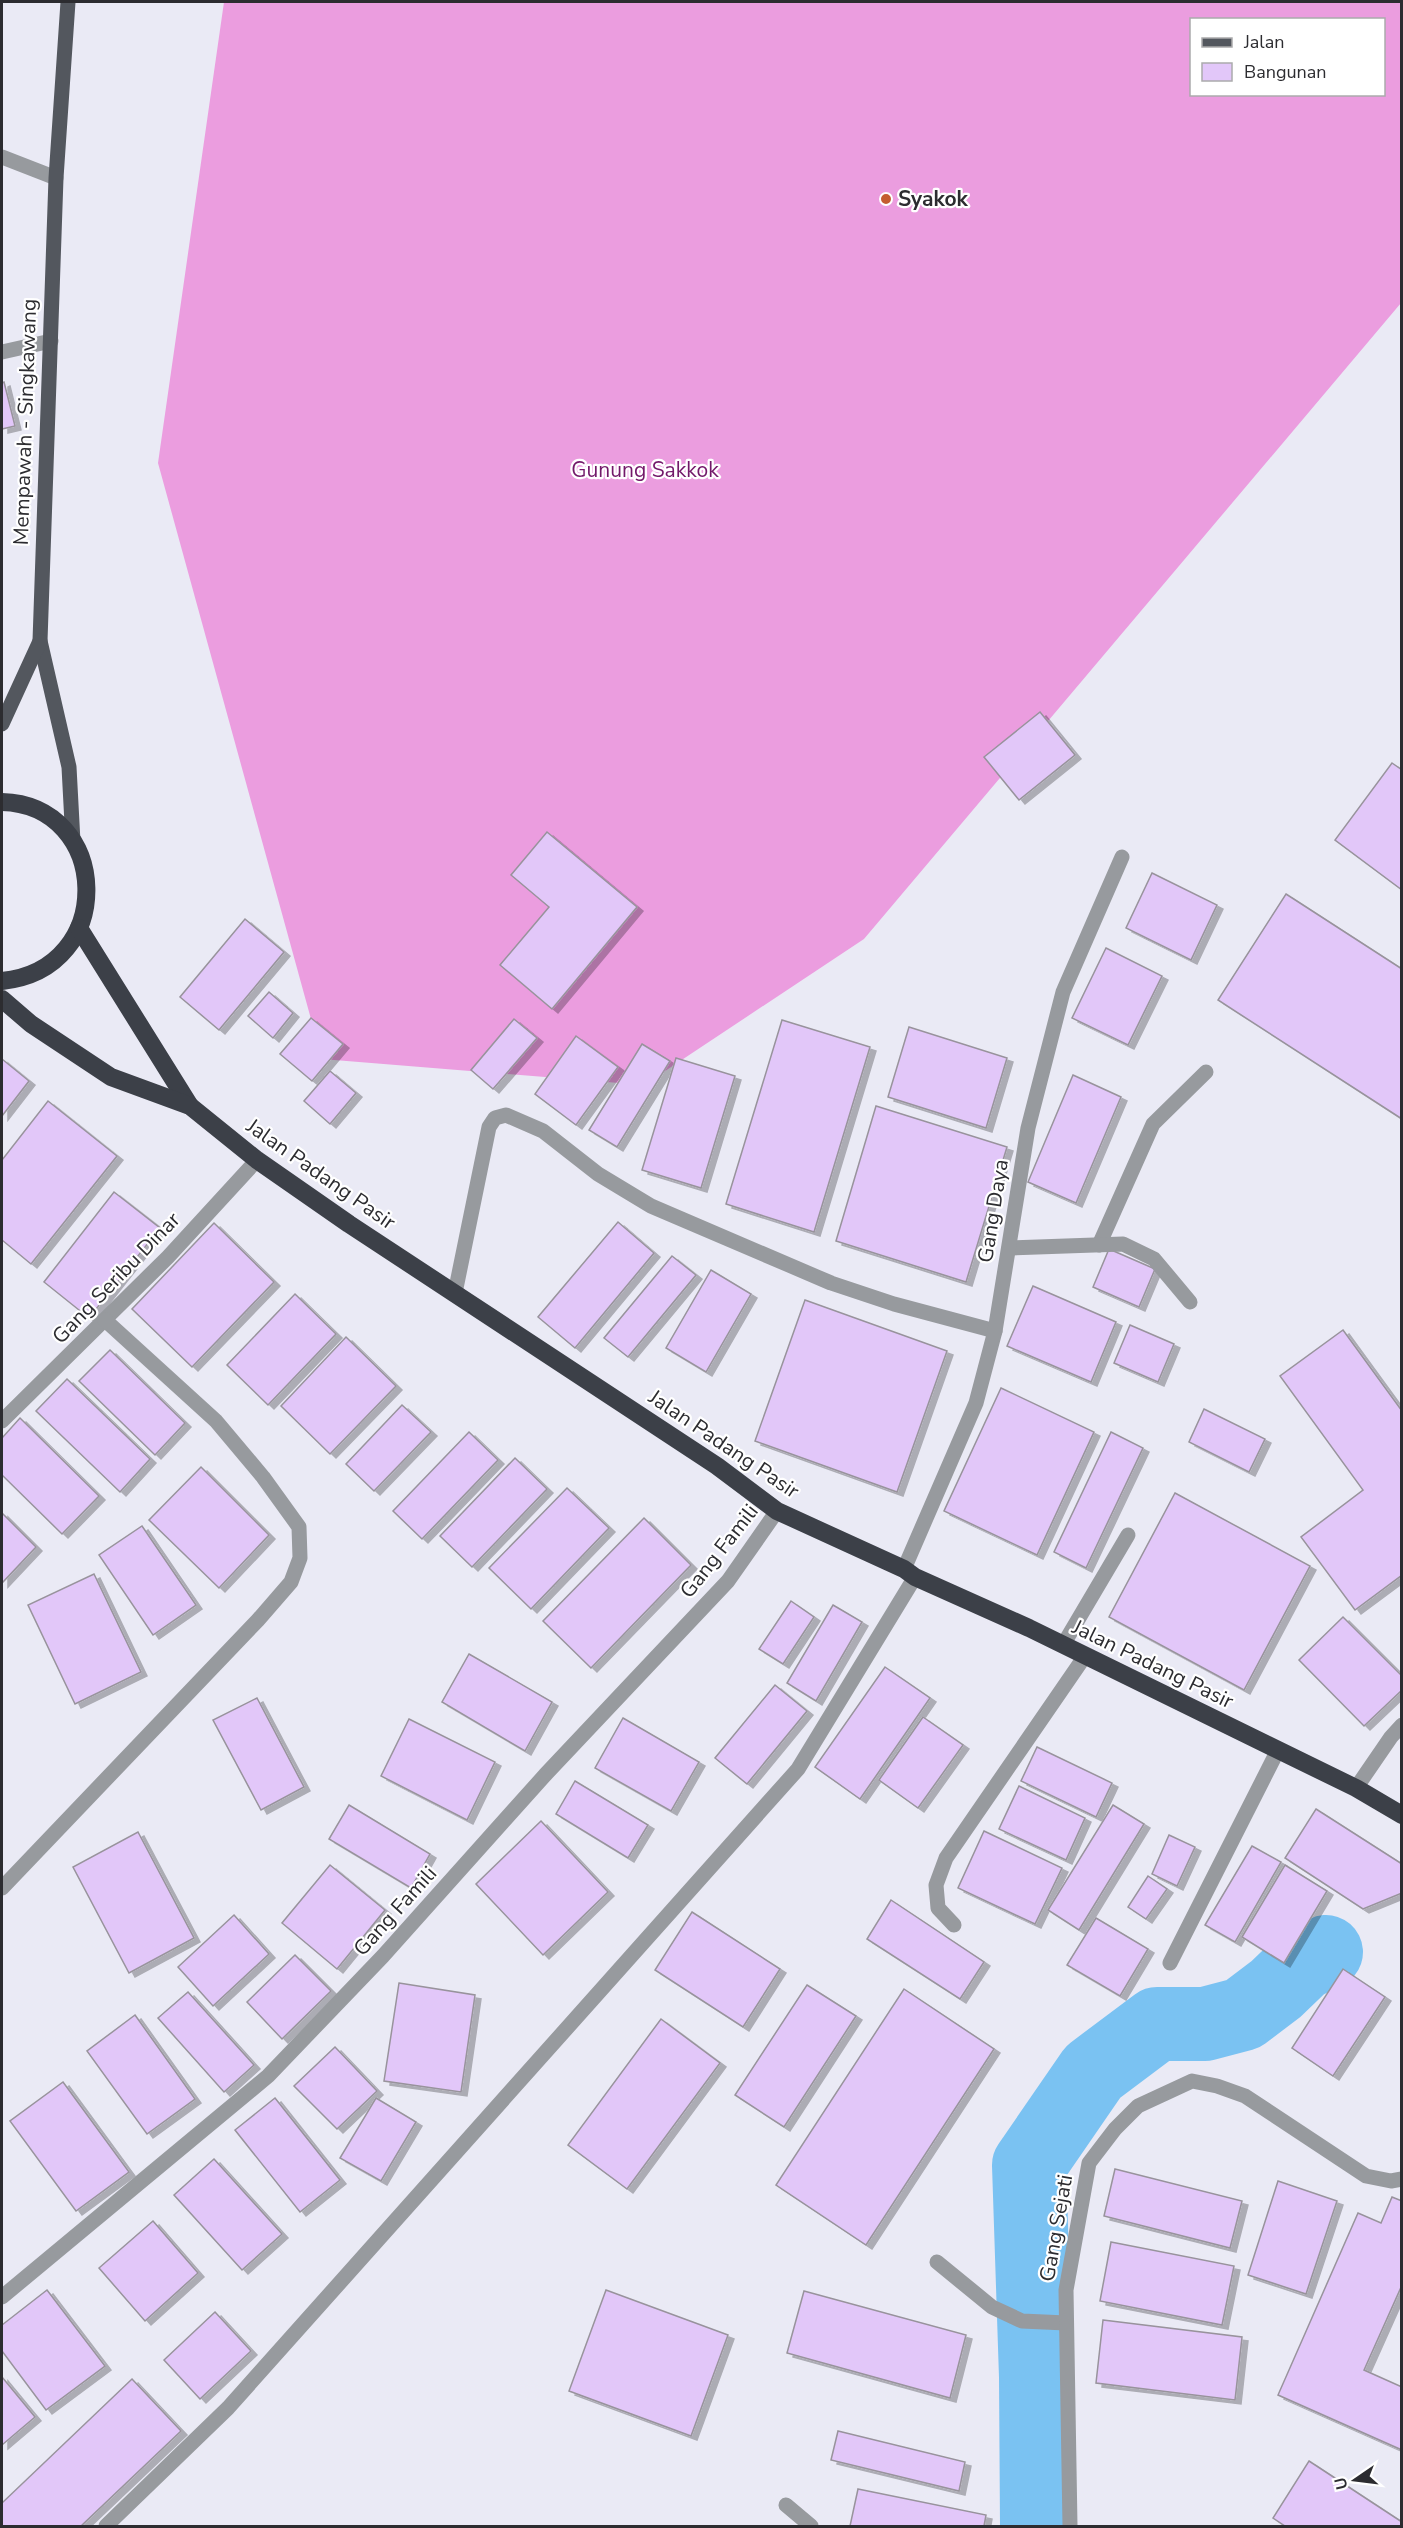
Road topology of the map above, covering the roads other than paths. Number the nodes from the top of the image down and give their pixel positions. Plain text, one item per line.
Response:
1 (68, 2) edge
2 (2, 158) edge
3 (56, 178) junction
4 (51, 341) junction
5 (2, 352) edge
6 (40, 641) junction
7 (2, 724) edge
8 (2, 802) edge
9 (73, 842) junction
10 (1122, 857) dead end
11 (79, 928) junction
12 (2, 981) edge
13 (2, 999) edge
14 (1206, 1072) dead end
15 (190, 1106) junction
16 (257, 1160) junction
17 (1099, 1245) junction
18 (1009, 1248) junction
19 (455, 1293) junction
20 (1190, 1302) dead end
21 (105, 1320) junction
22 (995, 1330) junction
23 (2, 1421) edge
24 (777, 1511) junction
25 (1128, 1535) dead end
26 (910, 1573) junction
27 (1064, 1646) junction
28 (1085, 1656) junction
29 (1401, 1725) edge
30 (1278, 1750) junction
31 (1356, 1788) junction
32 (1401, 1815) edge
33 (2, 1888) edge
34 (954, 1925) dead end
35 (1170, 1963) dead end
36 (1401, 2179) edge
37 (937, 2262) dead end
38 (2, 2297) edge
39 (1059, 2323) junction
40 (786, 2505) dead end
41 (106, 2526) edge
42 (811, 2526) edge
43 (1070, 2526) edge

1 - 3 main road, Mempawah - Singkawang
2 - 3 street
3 - 4 main road, Mempawah - Singkawang
4 - 5 street
4 - 6 main road, Mempawah - Singkawang
6 - 7 main road
6 - 9 main road, Mempawah - Singkawang
8 - 9 highway
9 - 11 highway
10 - 18 street, Gang Daya
11 - 12 highway
11 - 15 highway
13 - 15 highway
14 - 17 street
15 - 16 highway, Jalan Padang Pasir
16 - 19 highway, Jalan Padang Pasir
16 - 21 street, Gang Seribu Dinar
17 - 18 street
17 - 20 street
18 - 22 street, Gang Daya
19 - 22 street
19 - 24 highway, Jalan Padang Pasir
21 - 23 street, Gang Seribu Dinar
21 - 33 street
22 - 26 street, Gang Daya
24 - 26 highway, Jalan Padang Pasir
24 - 38 street, Gang Famili
25 - 27 street
26 - 27 highway, Jalan Padang Pasir
26 - 41 street, Gang Daya
27 - 28 highway, Jalan Padang Pasir
28 - 30 highway, Jalan Padang Pasir
28 - 34 street
29 - 31 street
30 - 31 highway, Jalan Padang Pasir
30 - 35 street
31 - 32 highway, Jalan Padang Pasir
36 - 39 street, Gang Sejati
37 - 39 street
39 - 43 street, Gang Sejati
40 - 42 street

